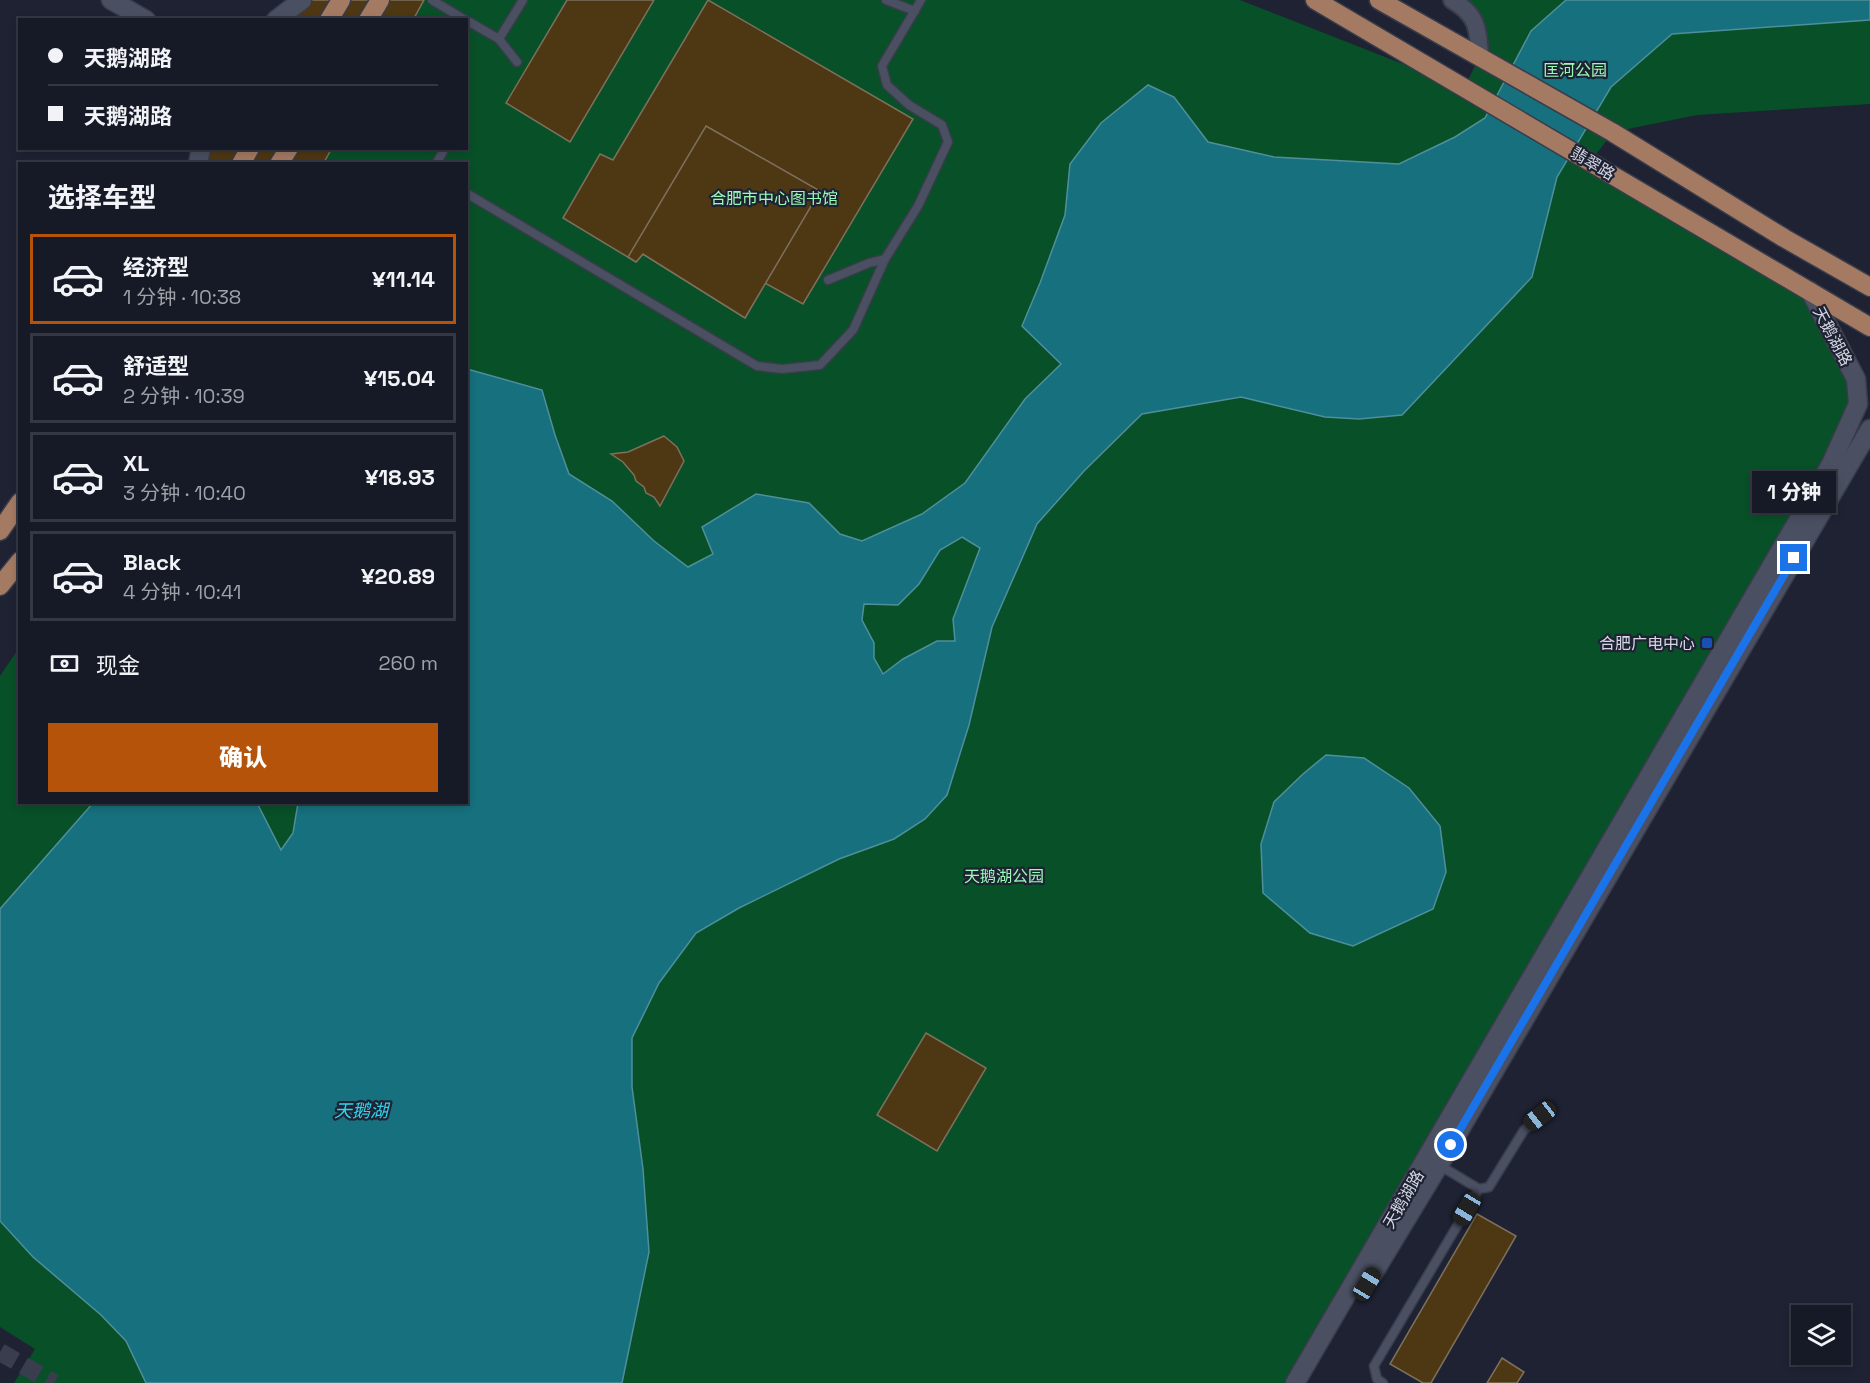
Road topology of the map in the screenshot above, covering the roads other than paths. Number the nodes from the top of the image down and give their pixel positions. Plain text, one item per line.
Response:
1 (111, 0) edge
2 (303, 0) edge
3 (341, 0) edge
4 (380, 0) edge
5 (432, 0) edge
6 (523, 0) edge
7 (886, 0) edge
8 (921, 0) edge
9 (1315, 0) edge
10 (1379, 0) edge
11 (1452, 0) edge
12 (915, 11) junction
13 (142, 18) edge
14 (279, 18) edge
15 (330, 18) edge
16 (369, 18) edge
17 (463, 18) edge
18 (468, 21) edge
19 (499, 39) junction
20 (1480, 56) junction
21 (516, 62) dead end
22 (468, 195) edge
23 (885, 259) junction
24 (828, 280) dead end
25 (1870, 287) edge
26 (1810, 291) junction
27 (1870, 327) edge
28 (1870, 429) edge
29 (18, 505) edge
30 (0, 531) edge
31 (18, 564) edge
32 (0, 586) edge
33 (1540, 1116) dead end
34 (1439, 1165) junction
35 (1479, 1189) junction
36 (1300, 1382) edge
37 (1383, 1383) edge

1 - 13 street
2 - 14 street
3 - 15 main road
4 - 16 main road
5 - 17 lane
6 - 19 lane
7 - 12 lane
8 - 12 lane
9 - 26 main road, 翡翠路
10 - 20 main road
11 - 20 street
12 - 23 lane
18 - 19 lane
19 - 21 lane
20 - 25 main road
22 - 23 lane
23 - 24 lane
26 - 27 main road, 翡翠路
26 - 36 street, 天鹅湖路
28 - 34 street, 天鹅湖路
29 - 30 main road
31 - 32 main road
33 - 35 lane
34 - 35 lane
34 - 36 street, 天鹅湖路
35 - 37 lane

